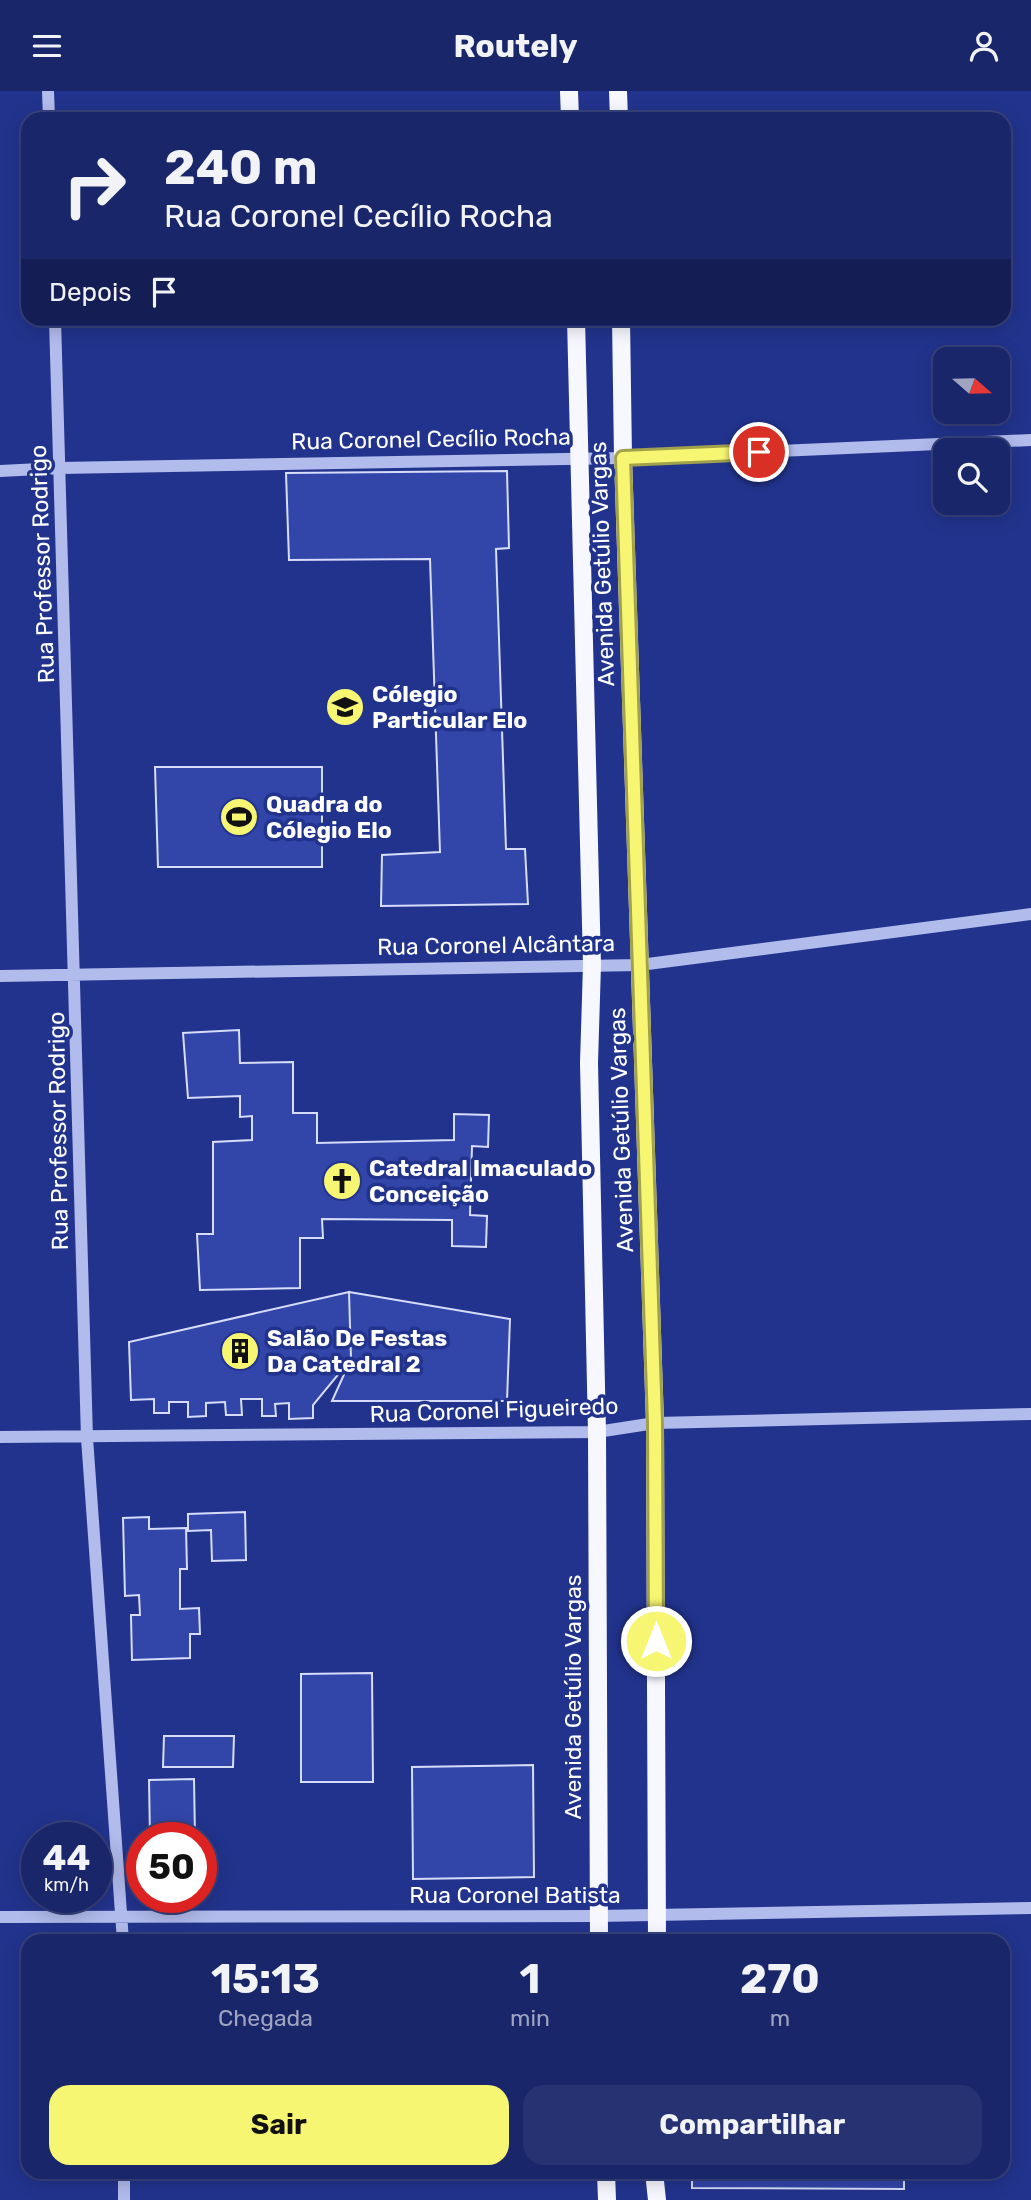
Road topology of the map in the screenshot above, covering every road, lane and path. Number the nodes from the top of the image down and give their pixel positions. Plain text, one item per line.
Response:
1 (48, 91) edge
2 (569, 91) edge
3 (618, 91) edge
4 (49, 112) edge
5 (570, 112) edge
6 (619, 112) edge
7 (55, 326) edge
8 (576, 326) edge
9 (621, 326) edge
10 (1031, 440) edge
11 (580, 457) junction
12 (623, 458) junction
13 (60, 468) junction
14 (0, 471) edge
15 (1031, 914) edge
16 (592, 965) junction
17 (640, 965) junction
18 (75, 973) junction
19 (0, 976) edge
20 (1031, 1414) edge
21 (655, 1423) junction
22 (597, 1431) junction
23 (0, 1437) edge
24 (87, 1438) junction
25 (1031, 1908) edge
26 (658, 1914) junction
27 (598, 1916) junction
28 (0, 1917) edge
29 (123, 1917) junction
30 (123, 1934) edge
31 (599, 1934) edge
32 (657, 1934) edge
33 (124, 2179) edge
34 (606, 2179) edge
35 (654, 2179) edge
36 (124, 2200) edge
37 (607, 2200) edge
38 (656, 2200) edge

1 - 4 street
2 - 5 main road
3 - 6 main road
7 - 13 street, Rua Professor Rodrigo
8 - 11 main road, Avenida Getúlio Vargas
9 - 12 main road, Avenida Getúlio Vargas
10 - 12 street, Rua Coronel Cecílio Rocha
11 - 12 street, Rua Coronel Cecílio Rocha
11 - 13 street, Rua Coronel Cecílio Rocha
11 - 16 main road, Avenida Getúlio Vargas
12 - 17 main road, Avenida Getúlio Vargas
13 - 14 street, Rua Coronel Cecílio Rocha
13 - 18 street, Rua Professor Rodrigo
15 - 17 street, Rua Coronel Alcântara
16 - 17 street, Rua Coronel Alcântara
16 - 18 street, Rua Coronel Alcântara
16 - 22 main road, Avenida Getúlio Vargas
17 - 21 main road, Avenida Getúlio Vargas
18 - 19 street, Rua Coronel Alcântara
18 - 24 street, Rua Professor Rodrigo
20 - 21 street, Rua Coronel Figueiredo
21 - 22 street, Rua Coronel Figueiredo
21 - 26 main road, Avenida Getúlio Vargas
22 - 24 street, Rua Coronel Figueiredo
22 - 27 main road, Avenida Getúlio Vargas
23 - 24 street, Rua Coronel Figueiredo
24 - 29 street, Rua Professor Rodrigo
25 - 26 street, Rua Coronel Batista
26 - 27 street, Rua Coronel Batista
26 - 32 main road, Avenida Getúlio Vargas
27 - 29 street, Rua Coronel Batista
27 - 31 main road, Avenida Getúlio Vargas
28 - 29 street, Rua Coronel Batista
29 - 30 street, Rua Professor Rodrigo
33 - 36 street
34 - 37 main road
35 - 38 main road

